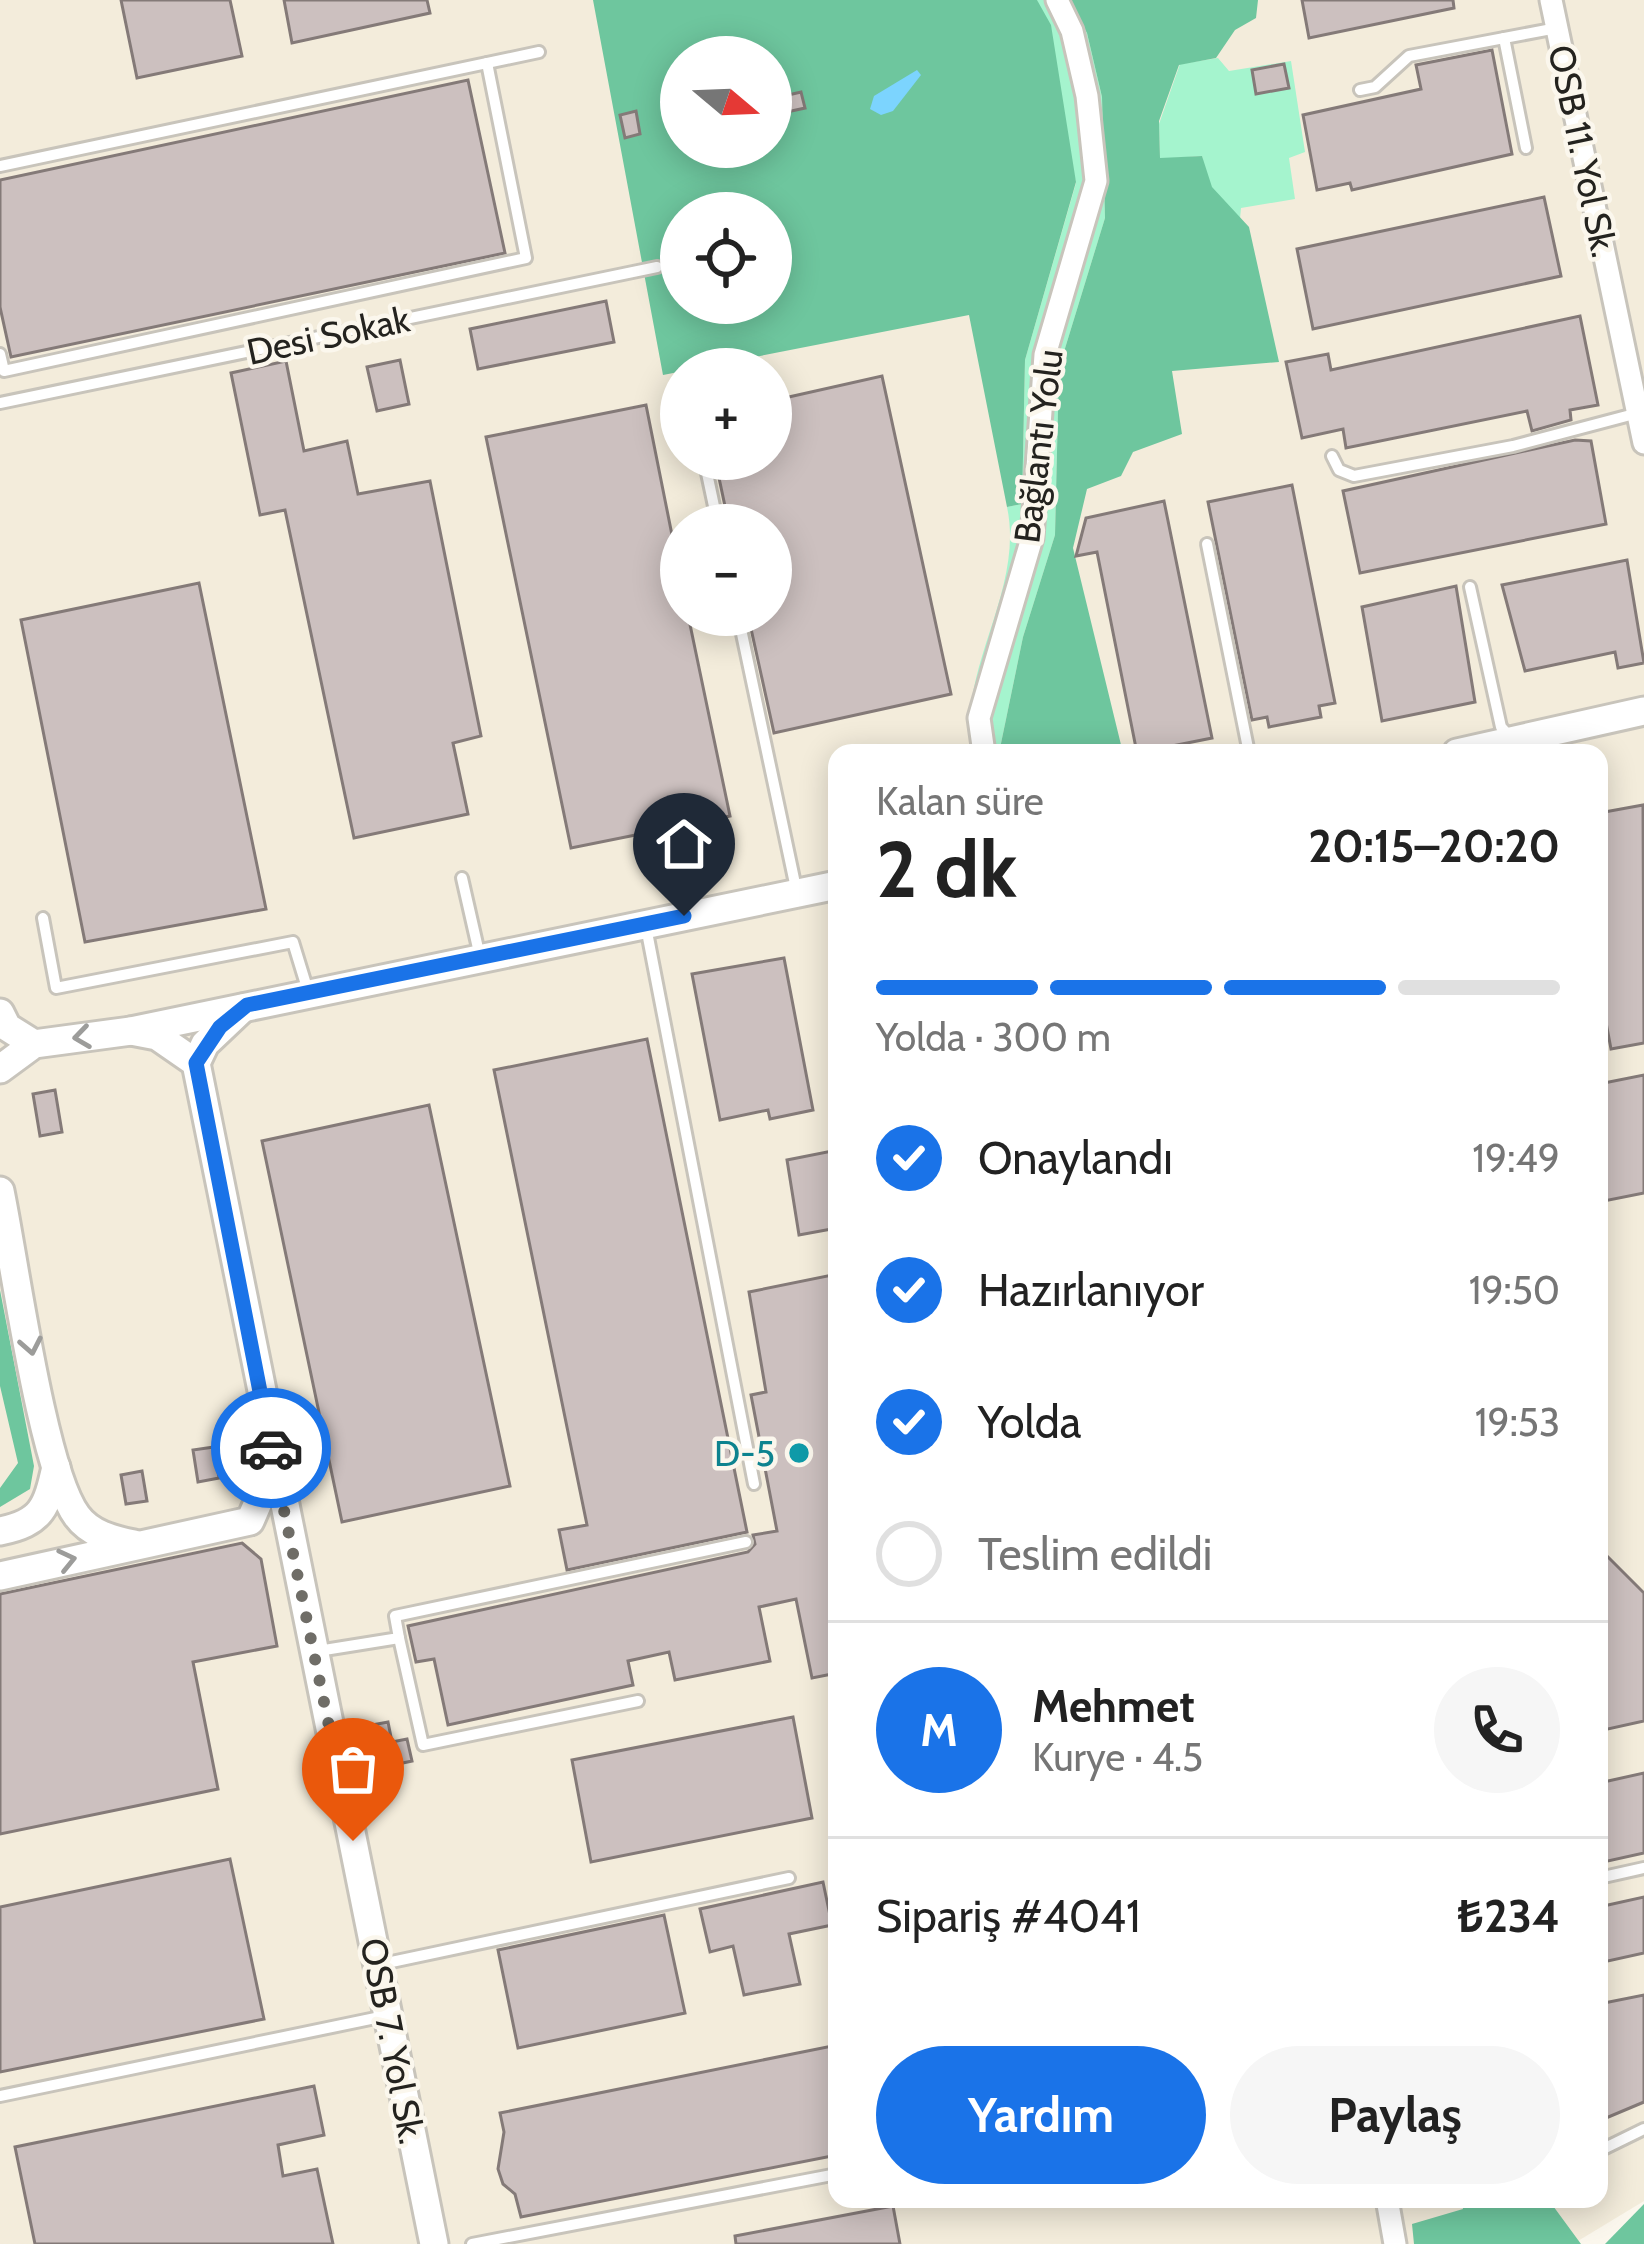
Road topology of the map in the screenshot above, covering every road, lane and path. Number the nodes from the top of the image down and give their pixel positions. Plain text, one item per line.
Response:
1 (1057, 0) edge
2 (1551, 0) edge
3 (1557, 28) junction
4 (1504, 38) junction
5 (538, 52) dead end
6 (487, 63) junction
7 (1360, 90) dead end
8 (1526, 148) dead end
9 (0, 166) edge
10 (656, 267) dead end
11 (0, 354) edge
12 (0, 403) edge
13 (1638, 413) junction
14 (1644, 443) edge
15 (1332, 457) dead end
16 (1207, 544) dead end
17 (1470, 587) dead end
18 (742, 636) edge
19 (1644, 711) edge
20 (983, 744) edge
21 (1247, 744) edge
22 (1514, 744) edge
23 (1527, 744) edge
24 (462, 878) dead end
25 (828, 887) edge
26 (797, 893) junction
27 (43, 918) dead end
28 (646, 923) junction
29 (480, 957) junction
30 (308, 991) junction
31 (247, 1005) junction
32 (0, 1013) edge
33 (131, 1031) junction
34 (34, 1044) junction
35 (196, 1063) junction
36 (0, 1069) edge
37 (0, 1190) edge
38 (274, 1465) junction
39 (56, 1467) junction
40 (754, 1484) dead end
41 (250, 1521) junction
42 (0, 1532) edge
43 (746, 1542) dead end
44 (134, 1544) junction
45 (294, 1549) junction
46 (0, 1576) edge
47 (399, 1638) junction
48 (315, 1652) junction
49 (638, 1701) dead end
50 (1644, 1868) edge
51 (1608, 1876) edge
52 (789, 1878) dead end
53 (378, 1965) junction
54 (388, 2015) junction
55 (0, 2096) edge
56 (1644, 2129) edge
57 (1608, 2147) edge
58 (828, 2176) edge
59 (1389, 2208) edge
60 (434, 2244) edge
61 (472, 2244) edge
62 (1395, 2244) edge

1 - 20 street, Bağlantı Yolu
2 - 3 street, OSB 11. Yol Sk.
3 - 4 lane
3 - 13 street, OSB 11. Yol Sk.
4 - 7 lane
4 - 8 lane
5 - 6 lane
6 - 9 lane
6 - 11 lane
10 - 12 lane, Desi Sokak
13 - 14 street, OSB 11. Yol Sk.
13 - 15 lane
16 - 21 lane
17 - 22 lane
18 - 26 lane
19 - 23 street
24 - 29 lane
25 - 26 street
26 - 28 street
27 - 30 lane
28 - 29 street
28 - 40 lane
29 - 30 street
30 - 31 street
31 - 33 street
31 - 35 street
32 - 34 street
33 -> 34 street
33 - 35 street
34 - 36 street
35 - 38 street, OSB 7. Yol Sk.
37 -> 39 street
38 - 41 street
38 - 45 street, OSB 7. Yol Sk.
39 - 42 street
39 - 44 street
41 - 44 street
41 - 45 street
43 - 47 lane
46 -> 44 street
45 - 48 street, OSB 7. Yol Sk.
47 - 48 lane
47 - 49 lane
48 - 53 street, OSB 7. Yol Sk.
50 - 51 lane
52 - 53 lane
53 - 54 street, OSB 7. Yol Sk.
54 - 55 lane
54 - 60 street, OSB 7. Yol Sk.
56 - 57 lane
58 - 61 lane
59 - 62 street

